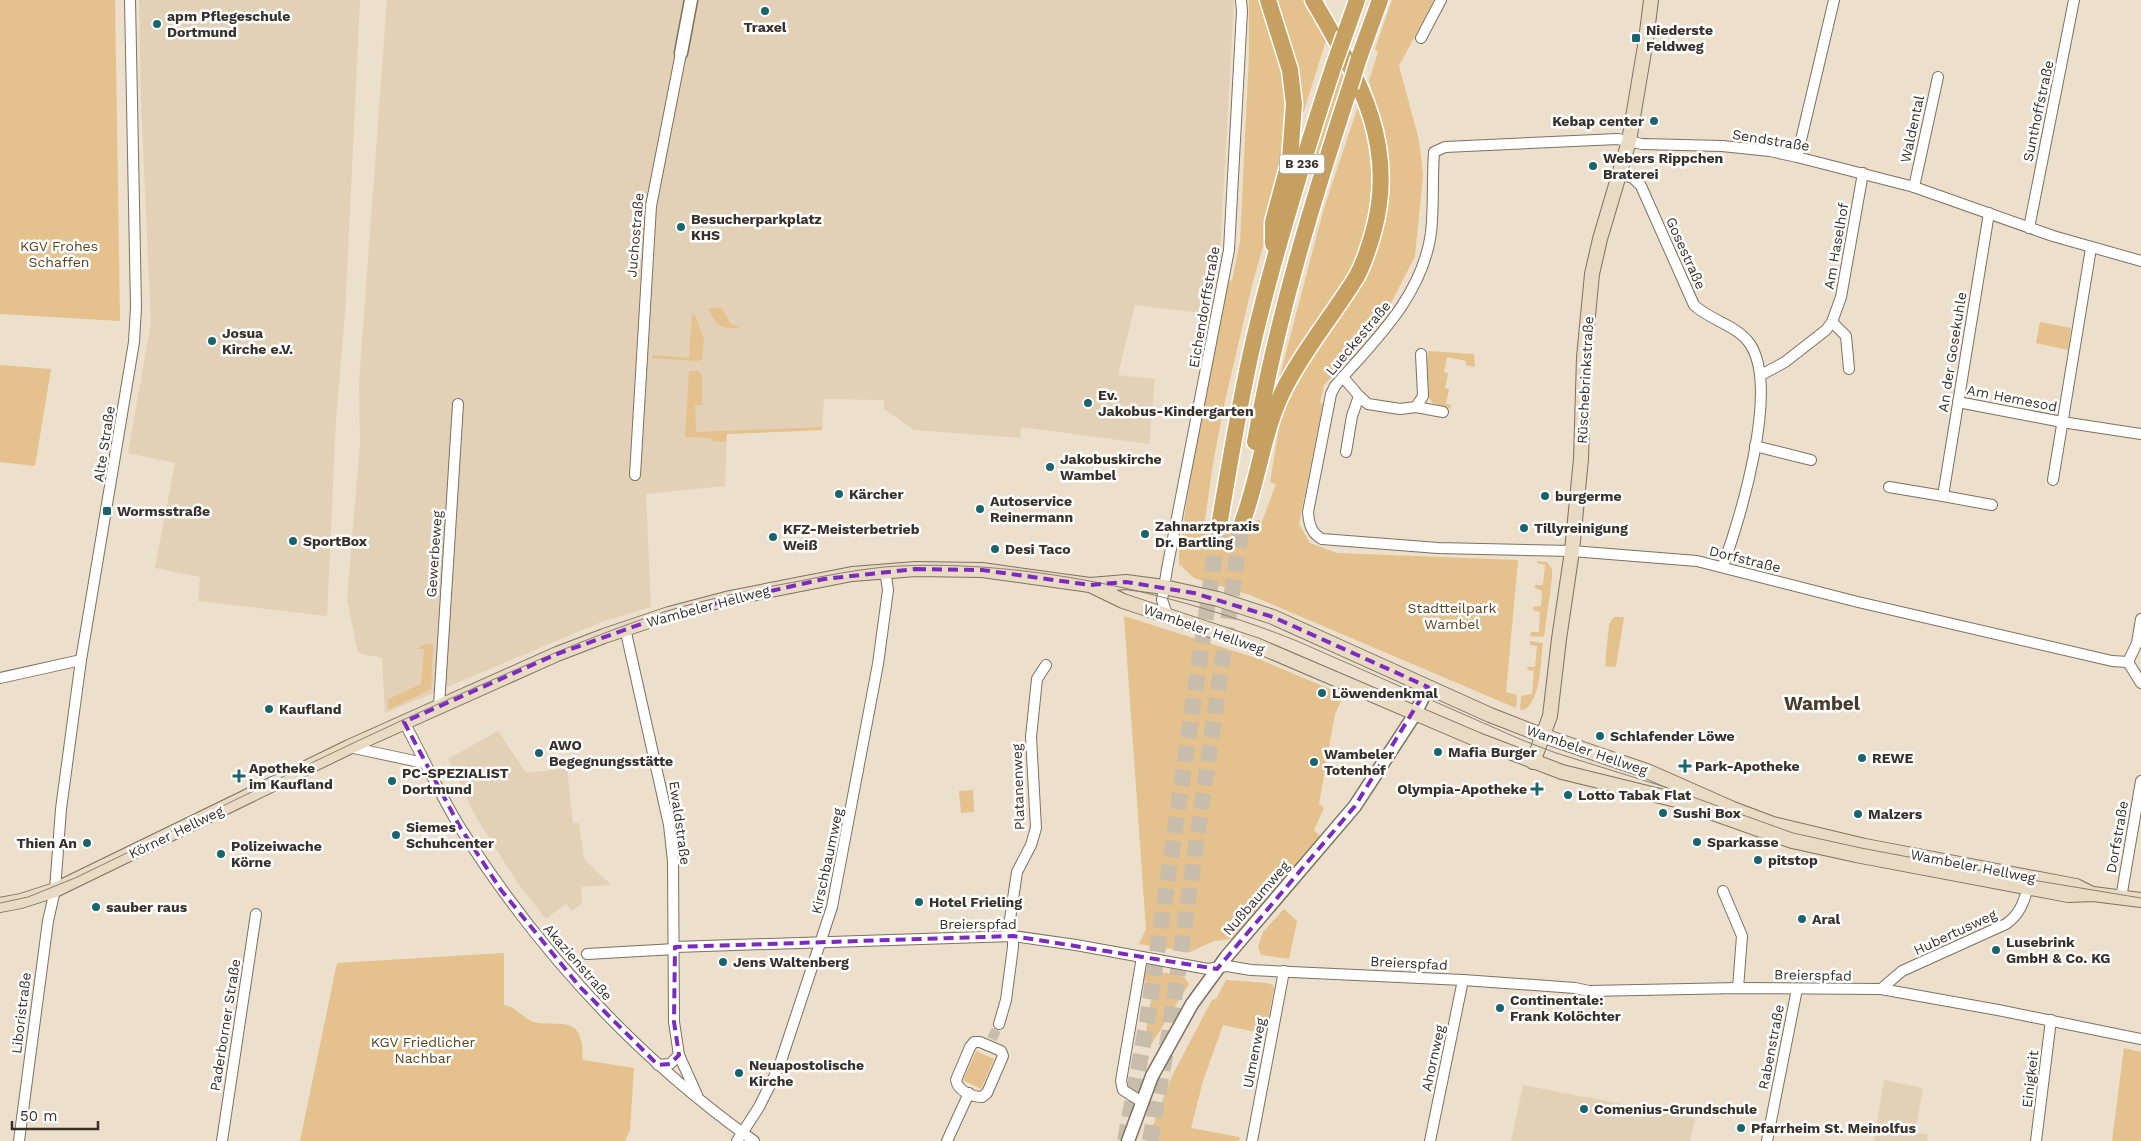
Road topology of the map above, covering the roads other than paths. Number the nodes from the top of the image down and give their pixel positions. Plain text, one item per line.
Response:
1 (130, 0) edge
2 (690, 0) edge
3 (1241, 0) edge
4 (1268, 0) edge
5 (1313, 0) edge
6 (1357, 0) edge
7 (1380, 0) edge
8 (1441, 0) edge
9 (1651, 0) edge
10 (1834, 0) edge
11 (2074, 0) edge
12 (1420, 38) dead end
13 (681, 53) joint
14 (1938, 77) dead end
15 (1629, 141) junction
16 (1434, 152) joint
17 (1797, 157) junction
18 (1863, 173) junction
19 (1620, 174) junction
20 (1914, 187) junction
21 (1989, 214) junction
22 (2029, 228) junction
23 (2091, 248) junction
24 (2141, 261) edge
25 (1273, 264) junction
26 (1832, 322) junction
27 (1421, 354) dead end
28 (1849, 369) dead end
29 (1761, 375) junction
30 (1342, 377) junction
31 (1359, 396) junction
32 (1958, 402) junction
33 (458, 404) dead end
34 (1416, 407) junction
35 (1443, 412) dead end
36 (2062, 422) junction
37 (2141, 434) edge
38 (1755, 446) junction
39 (1346, 452) dead end
40 (1811, 460) dead end
41 (635, 475) dead end
42 (2052, 480) dead end
43 (1889, 487) dead end
44 (1943, 496) junction
45 (1992, 505) dead end
46 (1219, 526) tunnel mouth
47 (1322, 539) joint
48 (1572, 551) junction
49 (1723, 566) junction
50 (885, 570) junction
51 (1090, 585) junction
52 (1164, 587) junction
53 (1166, 614) junction
54 (2141, 619) edge
55 (626, 628) junction
56 (81, 660) junction
57 (2128, 662) junction
58 (1046, 665) dead end
59 (0, 678) edge
60 (2141, 683) edge
61 (1428, 687) junction
62 (438, 706) junction
63 (1415, 714) junction
64 (404, 722) junction
65 (1544, 736) junction
66 (349, 747) junction
67 (1534, 762) junction
68 (424, 763) junction
69 (2141, 781) edge
70 (2028, 888) junction
71 (56, 890) junction
72 (1723, 891) dead end
73 (2093, 894) junction
74 (2121, 898) junction
75 (2141, 900) edge
76 (0, 906) edge
77 (256, 914) dead end
78 (1013, 936) junction
79 (821, 943) junction
80 (675, 948) junction
81 (586, 954) dead end
82 (1142, 957) junction
83 (1217, 969) junction
84 (1284, 971) junction
85 (1463, 980) junction
86 (1738, 988) junction
87 (1797, 989) junction
88 (1880, 989) junction
89 (2051, 1020) junction
90 (999, 1024) tunnel mouth
91 (2141, 1039) edge
92 (679, 1056) junction
93 (658, 1065) junction
94 (969, 1094) junction
95 (700, 1100) junction
96 (1142, 1102) junction
97 (740, 1137) edge
98 (19, 1141) edge
99 (222, 1141) edge
100 (754, 1141) edge
101 (947, 1141) edge
102 (1128, 1141) edge
103 (1252, 1141) edge
104 (1430, 1141) edge
105 (1767, 1141) edge
106 (2036, 1141) edge

1 - 56 street, Alte Straße
2 - 13 street, Juchostraße
3 - 52 street, Eichendorffstraße
4 - 25 highway
5 - 7 highway, B 236, bridge
6 - 25 highway, B 236, bridge
8 - 12 street
9 - 15 main road, Rüschebrinkstraße
10 - 17 street
11 - 22 street, Sunthoffstraße
13 - 41 street, Juchostraße
14 - 20 street, Waldental
15 - 16 street, Sendstraße
15 - 17 street, Sendstraße
15 - 19 main road, Rüschebrinkstraße
16 - 30 street, Lueckestraße
17 - 18 street, Sendstraße
18 - 20 street, Sendstraße
18 - 26 street, Am Haselhof
19 - 29 street, Gosestraße
19 - 48 main road, Rüschebrinkstraße
20 - 21 street, Sendstraße
21 - 22 street, Sendstraße
21 - 32 street, An der Gosekuhle
22 - 23 street, Sendstraße
23 - 24 street, Sendstraße
23 - 36 street, Am Hemesod
25 - 46 highway, B 236
26 - 28 street
26 - 29 street, Am Haselhof
27 - 34 street
29 - 38 street, Gosestraße
30 - 31 street
30 - 47 street, Lueckestraße
31 - 34 street
31 - 39 street
32 - 36 street, Am Hemesod
32 - 44 street, An der Gosekuhle
33 - 62 street, Gewerbeweg
34 - 35 street
36 - 37 street, Am Hemesod
36 - 42 street, Am Hemesod
38 - 40 street
38 - 49 street, Gosestraße
43 - 44 street
44 - 45 street
47 - 48 street, Dorfstraße
48 - 49 street, Dorfstraße
48 - 65 main road, Rüschebrinkstraße
49 - 57 street, Dorfstraße
50 - 51 main road, Wambeler Hellweg
50 - 55 main road, Wambeler Hellweg
50 - 79 street, Kirschbaumweg
51 - 52 main road, Wambeler Hellweg
51 - 53 main road, Wambeler Hellweg
52 - 53 street, Eichendorffstraße
52 - 61 main road, Wambeler Hellweg
53 - 63 main road, Wambeler Hellweg
54 - 57 street
55 - 62 main road, Wambeler Hellweg
55 - 80 street, Ewaldstraße
56 - 59 street
56 - 71 street, Alte Straße
57 - 60 street
58 - 78 street, Platanenweg
61 - 63 street, Nußbaumweg
61 - 65 main road, Wambeler Hellweg
62 - 64 main road, Wambeler Hellweg
63 - 67 main road, Wambeler Hellweg
63 - 83 street, Nußbaumweg
64 - 66 main road, Wambeler Hellweg
64 - 68 street, Akazienstraße
65 - 67 main road, Rüschebrinkstraße
65 - 73 main road, Wambeler Hellweg
66 - 68 street
66 - 71 main road, Körner Hellweg
67 - 70 main road, Wambeler Hellweg
68 - 93 street, Akazienstraße
69 - 74 street, Dorfstraße
70 - 73 main road, Wambeler Hellweg
70 - 88 street, Hubertusweg
71 - 76 main road, Körner Hellweg
71 - 98 street, Liboristraße
72 - 86 street
73 - 74 main road, Wambeler Hellweg
74 - 75 main road, Wambeler Hellweg
77 - 99 street, Paderborner Straße
78 - 79 street, Breierspfad
78 - 82 street, Breierspfad
78 - 90 street, Platanenweg
79 - 80 street, Breierspfad
79 - 97 street, Kirschbaumweg
80 - 81 street, Breierspfad
80 - 92 street, Ewaldstraße
82 - 83 street, Breierspfad
82 - 96 street
83 - 84 street, Breierspfad
83 - 96 street, Nußbaumweg
84 - 85 street, Breierspfad
84 - 103 street, Ulmenweg
85 - 86 street, Breierspfad
85 - 104 street, Ahornweg
86 - 87 street, Breierspfad
87 - 88 street, Breierspfad
87 - 105 street, Rabenstraße
88 - 89 street, Breierspfad
89 - 91 street, Breierspfad
89 - 106 street, Einigkeit
92 - 93 street
92 - 95 street, Ewaldstraße
93 - 95 street, Akazienstraße
94 - 94 street
94 - 101 street
95 - 97 street, Akazienstraße
96 - 102 street, Nußbaumweg
97 - 100 street, Akazienstraße

